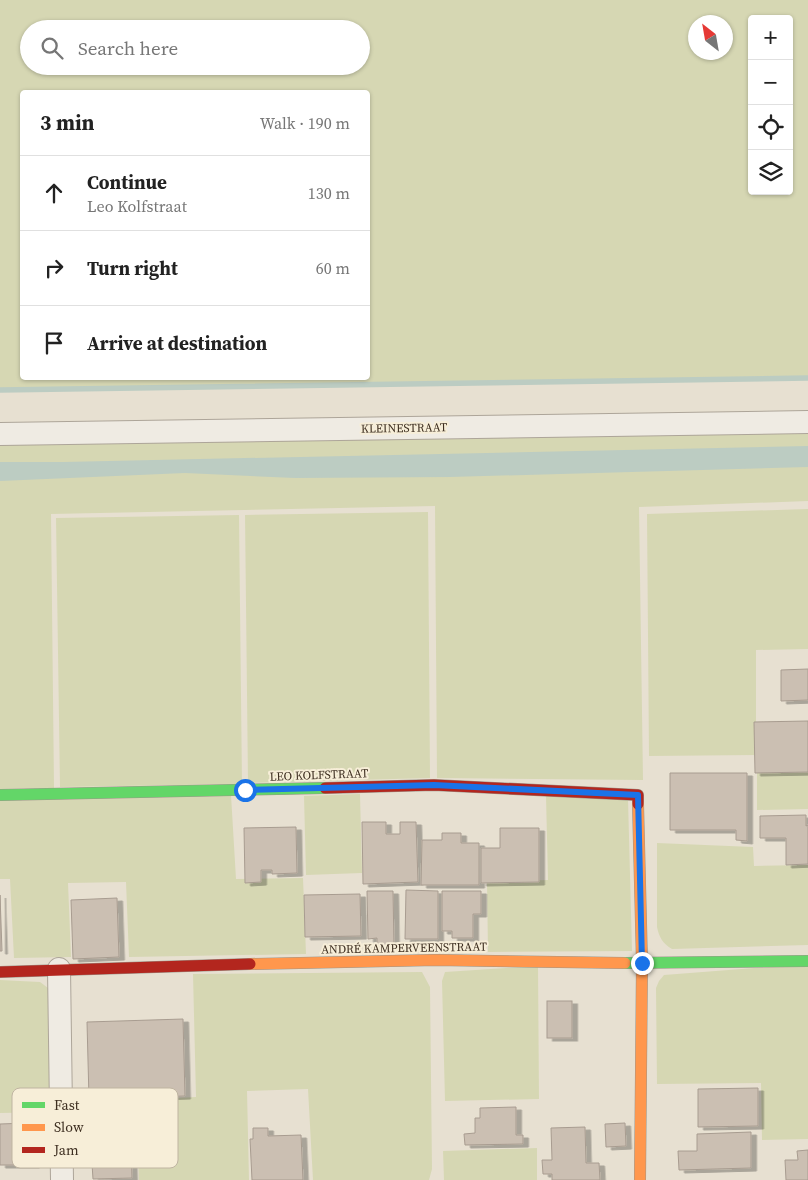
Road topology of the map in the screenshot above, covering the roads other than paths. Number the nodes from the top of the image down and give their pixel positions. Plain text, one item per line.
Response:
1 (808, 422) edge
2 (0, 434) edge
3 (0, 795) edge
4 (808, 961) edge
5 (642, 963) junction
6 (59, 969) junction
7 (0, 972) edge
8 (61, 1088) edge
9 (640, 1180) edge

1 - 2 street, KLEINESTRAAT
3 - 5 street, LEO KOLFSTRAAT
4 - 5 street, ANDRÉ KAMPERVEENSTRAAT
5 - 6 street, ANDRÉ KAMPERVEENSTRAAT
5 - 9 street
6 - 7 street, ANDRÉ KAMPERVEENSTRAAT
6 - 8 street

